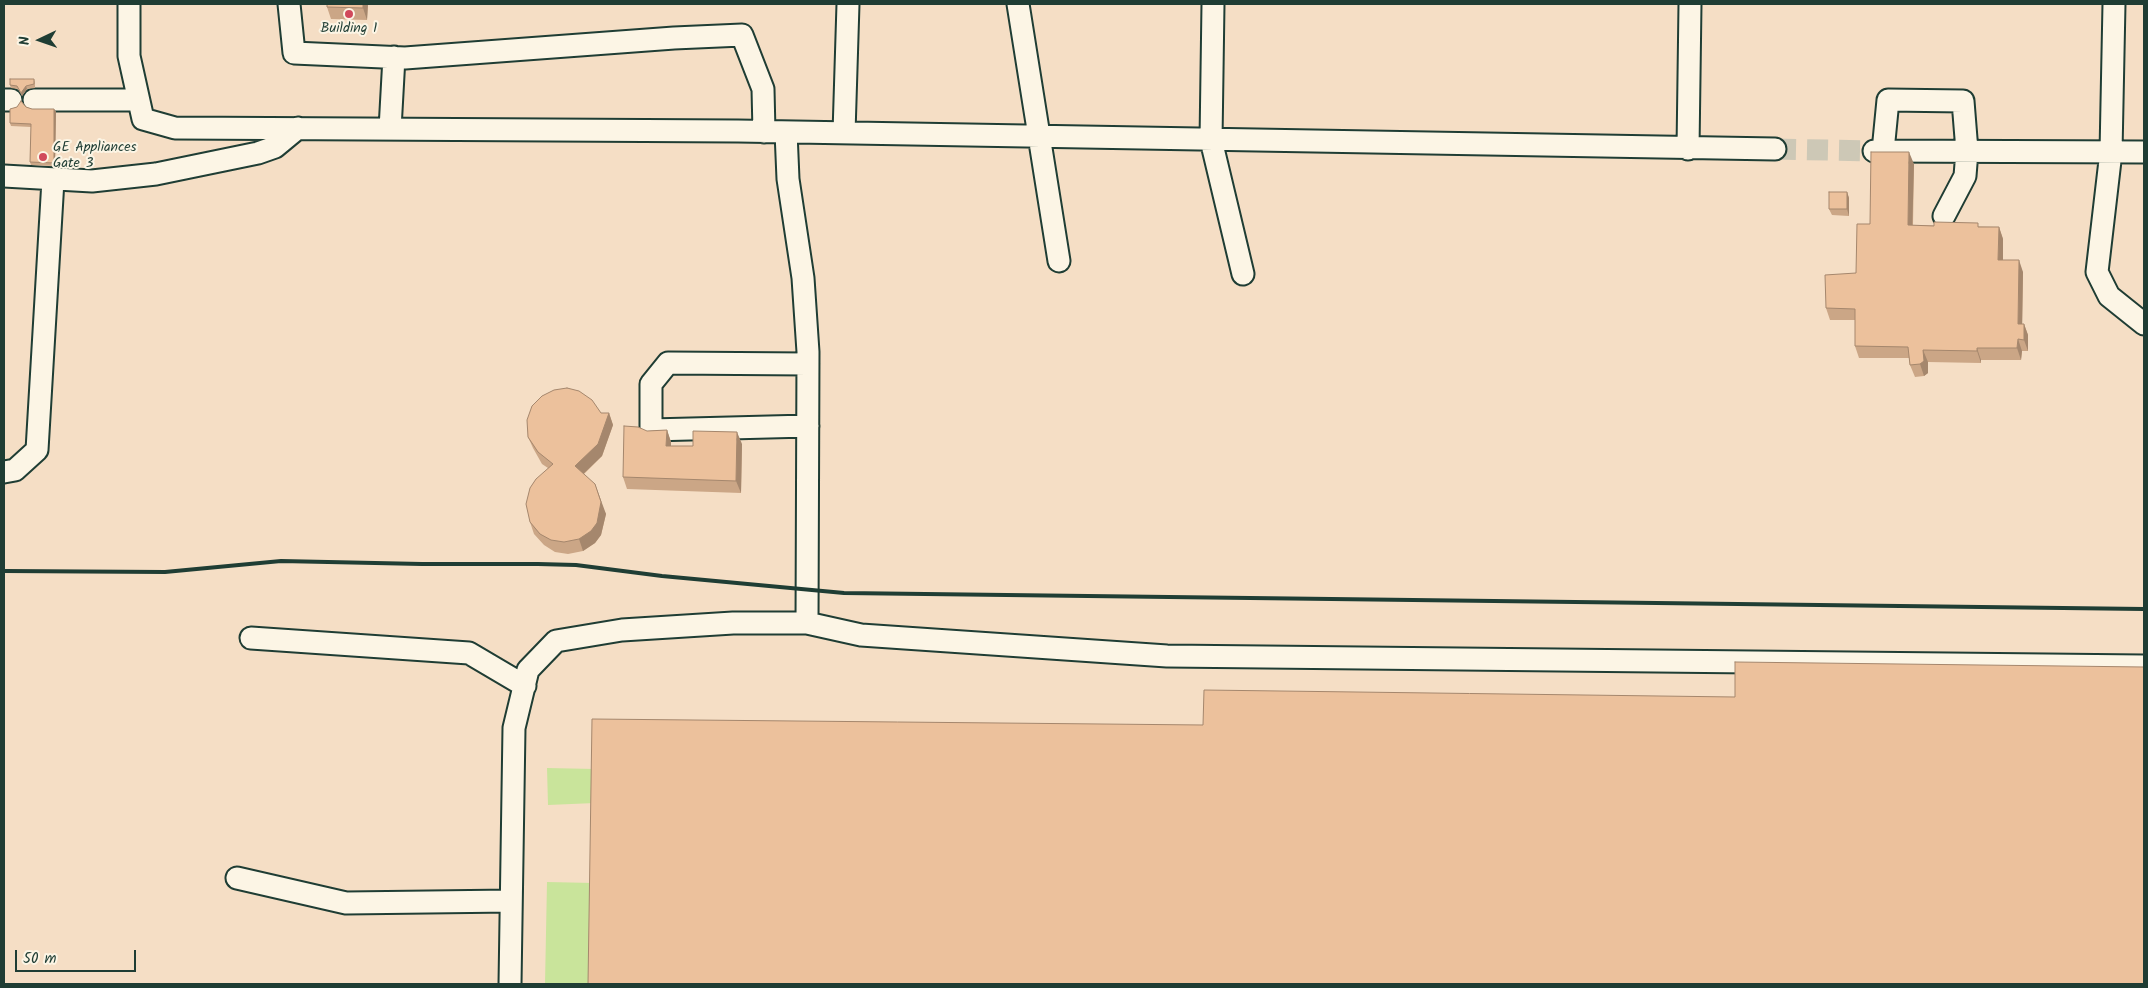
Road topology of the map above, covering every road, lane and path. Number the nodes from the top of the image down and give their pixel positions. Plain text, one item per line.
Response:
1 (129, 4) edge
2 (289, 4) edge
3 (848, 4) edge
4 (1018, 4) edge
5 (1213, 4) edge
6 (1690, 4) edge
7 (2114, 4) edge
8 (394, 57) junction
9 (34, 100) dead end
10 (138, 100) junction
11 (298, 128) junction
12 (390, 129) junction
13 (764, 132) junction
14 (786, 132) junction
15 (844, 133) junction
16 (1040, 136) junction
17 (1211, 140) junction
18 (1688, 149) junction
19 (1775, 149) tunnel mouth
20 (1967, 151) junction
21 (2111, 152) junction
22 (2144, 152) edge
23 (4, 176) edge
24 (53, 180) junction
25 (1944, 216) dead end
26 (1060, 261) dead end
27 (1242, 274) dead end
28 (2144, 324) edge
29 (808, 364) junction
30 (808, 426) junction
31 (4, 472) edge
32 (807, 623) junction
33 (251, 638) dead end
34 (2144, 666) edge
35 (524, 686) junction
36 (237, 878) dead end
37 (511, 901) junction
38 (510, 984) edge

1 - 10 lane
2 - 8 lane
3 - 15 lane
4 - 16 lane
5 - 17 lane
6 - 18 lane
7 - 21 lane
8 - 12 lane
8 - 13 lane
9 - 10 lane
10 - 11 lane
11 - 12 lane
11 - 24 lane
12 - 13 lane
13 - 14 lane
14 - 15 lane
14 - 29 lane
15 - 16 lane
16 - 17 lane
16 - 26 lane
17 - 18 lane
17 - 27 lane
18 - 19 lane
20 - 20 lane
20 - 21 lane
20 - 25 lane
21 - 22 lane
21 - 28 lane
23 - 24 lane
24 - 31 lane
29 - 30 lane
29 - 30 lane
30 - 32 lane
32 - 34 lane
32 - 35 lane
33 - 35 lane
35 - 37 lane
36 - 37 lane
37 - 38 lane

